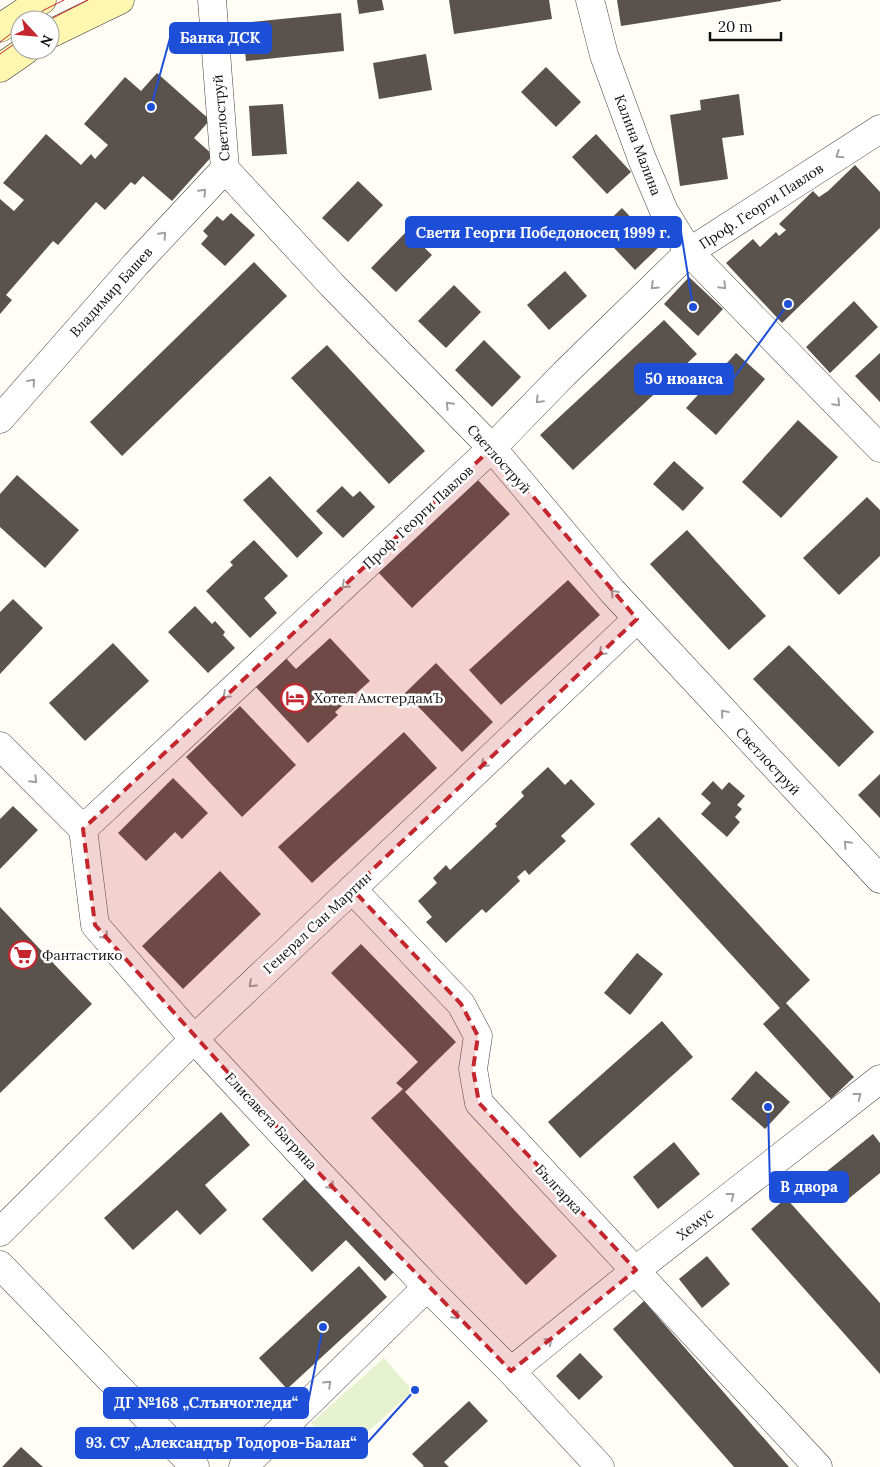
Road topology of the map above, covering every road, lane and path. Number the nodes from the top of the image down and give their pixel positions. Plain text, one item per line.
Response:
1 (42, 0) edge
2 (120, 0) edge
3 (212, 0) edge
4 (590, 0) edge
5 (86, 7) edge
6 (60, 26) edge
7 (0, 28) edge
8 (12, 60) edge
9 (0, 68) edge
10 (880, 129) edge
11 (225, 169) junction
12 (689, 252) junction
13 (0, 419) edge
14 (492, 448) junction
15 (880, 448) edge
16 (638, 619) junction
17 (0, 746) edge
18 (83, 828) junction
19 (880, 880) edge
20 (352, 889) junction
21 (194, 1039) junction
22 (880, 1079) edge
23 (0, 1232) edge
24 (0, 1265) edge
25 (636, 1270) junction
26 (427, 1287) junction
27 (511, 1371) junction
28 (195, 1467) edge
29 (243, 1467) edge
30 (600, 1467) edge
31 (818, 1467) edge

1 - 7 main road
2 - 5 main road
3 - 11 street, Светлоструй
4 - 12 street, Калина Малина
5 - 6 main road
8 - 9 main road
10 -> 12 street, Проф. Георги Павлов
13 -> 11 street, Владимир Башев
14 -> 11 street, Светлоструй
12 -> 14 street, Проф. Георги Павлов
12 -> 15 street, Калина Малина
16 -> 14 street, Светлоструй
14 -> 18 street, Проф. Георги Павлов
19 -> 16 street, Светлоструй
16 -> 20 street, Генерал Сан Мартин
17 -> 18 street
18 -> 21 street, Елисавета Багряна
20 -> 21 street, Генерал Сан Мартин
20 - 25 street, Българка
21 - 23 street, Генерал Сан Мартин
21 -> 26 street, Елисавета Багряна
25 -> 22 street, Хемус
24 - 28 street
27 -> 25 street, Хемус
25 - 31 street, Българка
26 -> 27 street, Елисавета Багряна
29 -> 26 street
27 - 30 street, Елисавета Багряна

